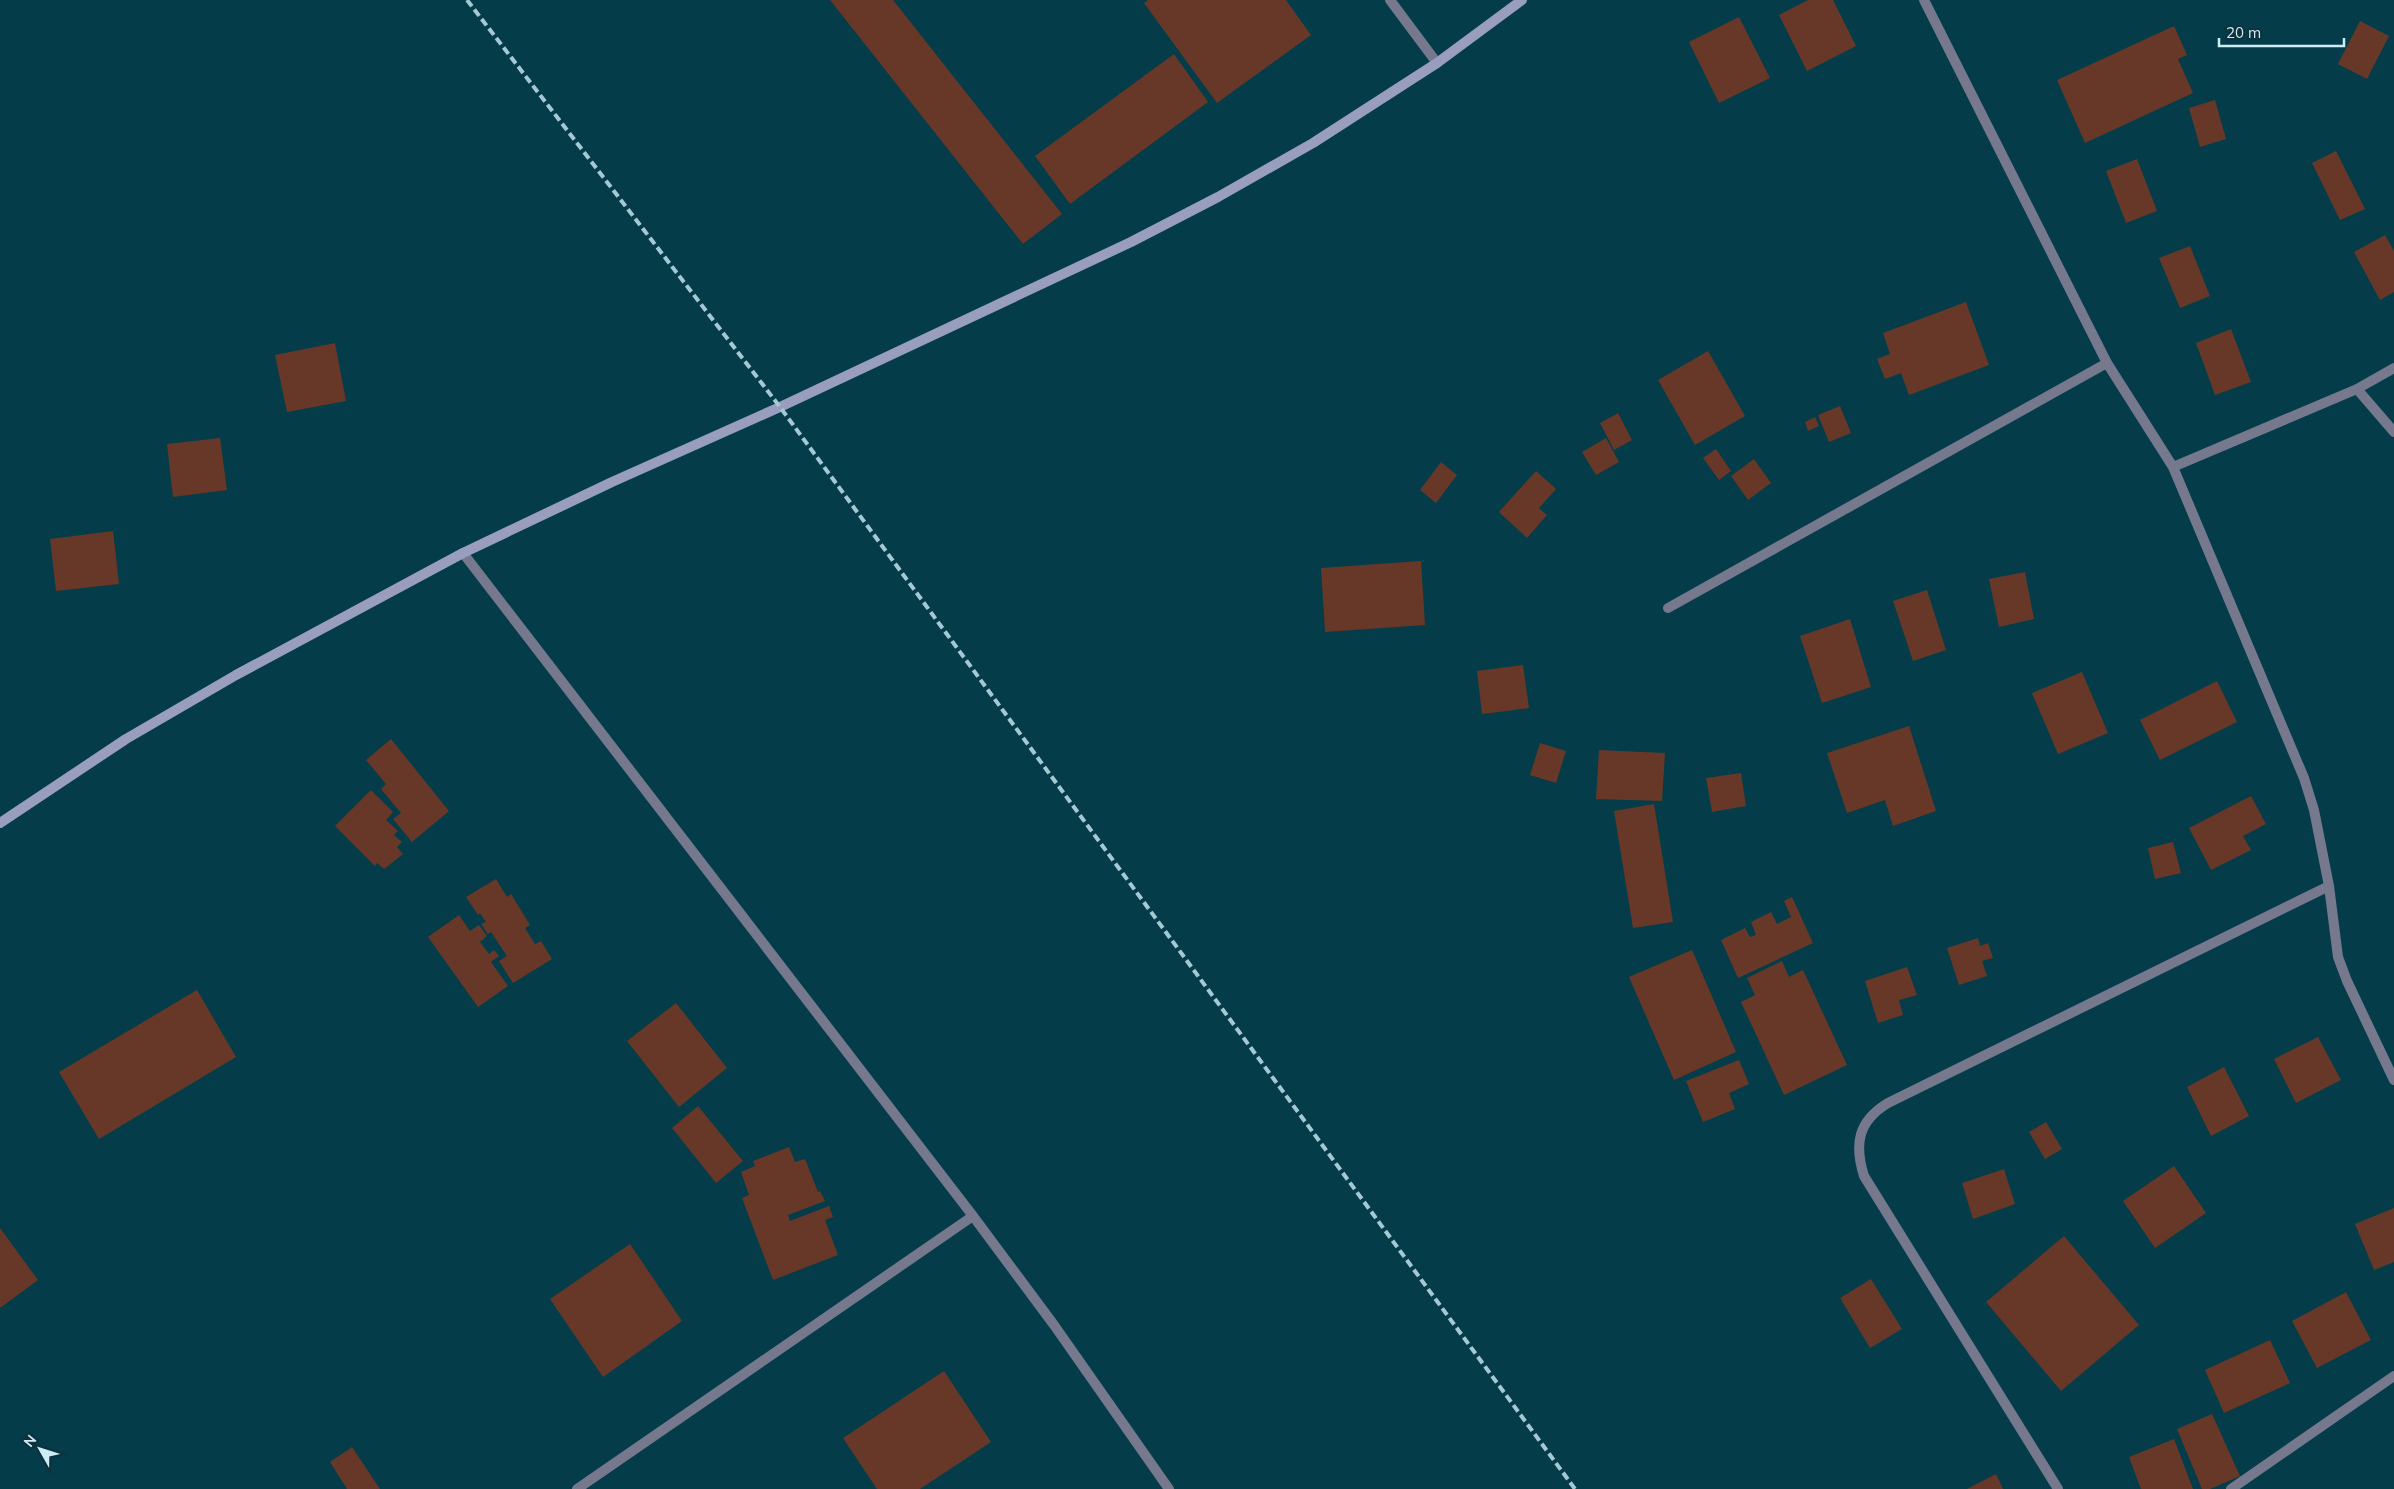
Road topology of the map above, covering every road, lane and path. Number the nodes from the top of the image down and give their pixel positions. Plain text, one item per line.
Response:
1 (1390, 0) edge
2 (1522, 0) edge
3 (1924, 0) edge
4 (1436, 63) junction
5 (2107, 363) junction
6 (2394, 368) edge
7 (2357, 389) junction
8 (2394, 432) edge
9 (2172, 467) junction
10 (463, 553) junction
11 (1668, 608) dead end
12 (0, 823) edge
13 (2329, 886) junction
14 (2394, 1080) edge
15 (972, 1216) junction
16 (2394, 1376) edge
17 (577, 1489) edge
18 (1169, 1489) edge
19 (2058, 1489) edge
20 (2231, 1489) edge

1 - 4 street
2 - 4 main road
3 - 5 street
4 - 10 main road
5 - 9 street
5 - 11 street
6 - 7 street
7 - 8 street
7 - 9 street
9 - 13 street
10 - 12 main road
10 - 15 street
13 - 14 street
13 - 19 street
15 - 17 street
15 - 18 street
16 - 20 street

